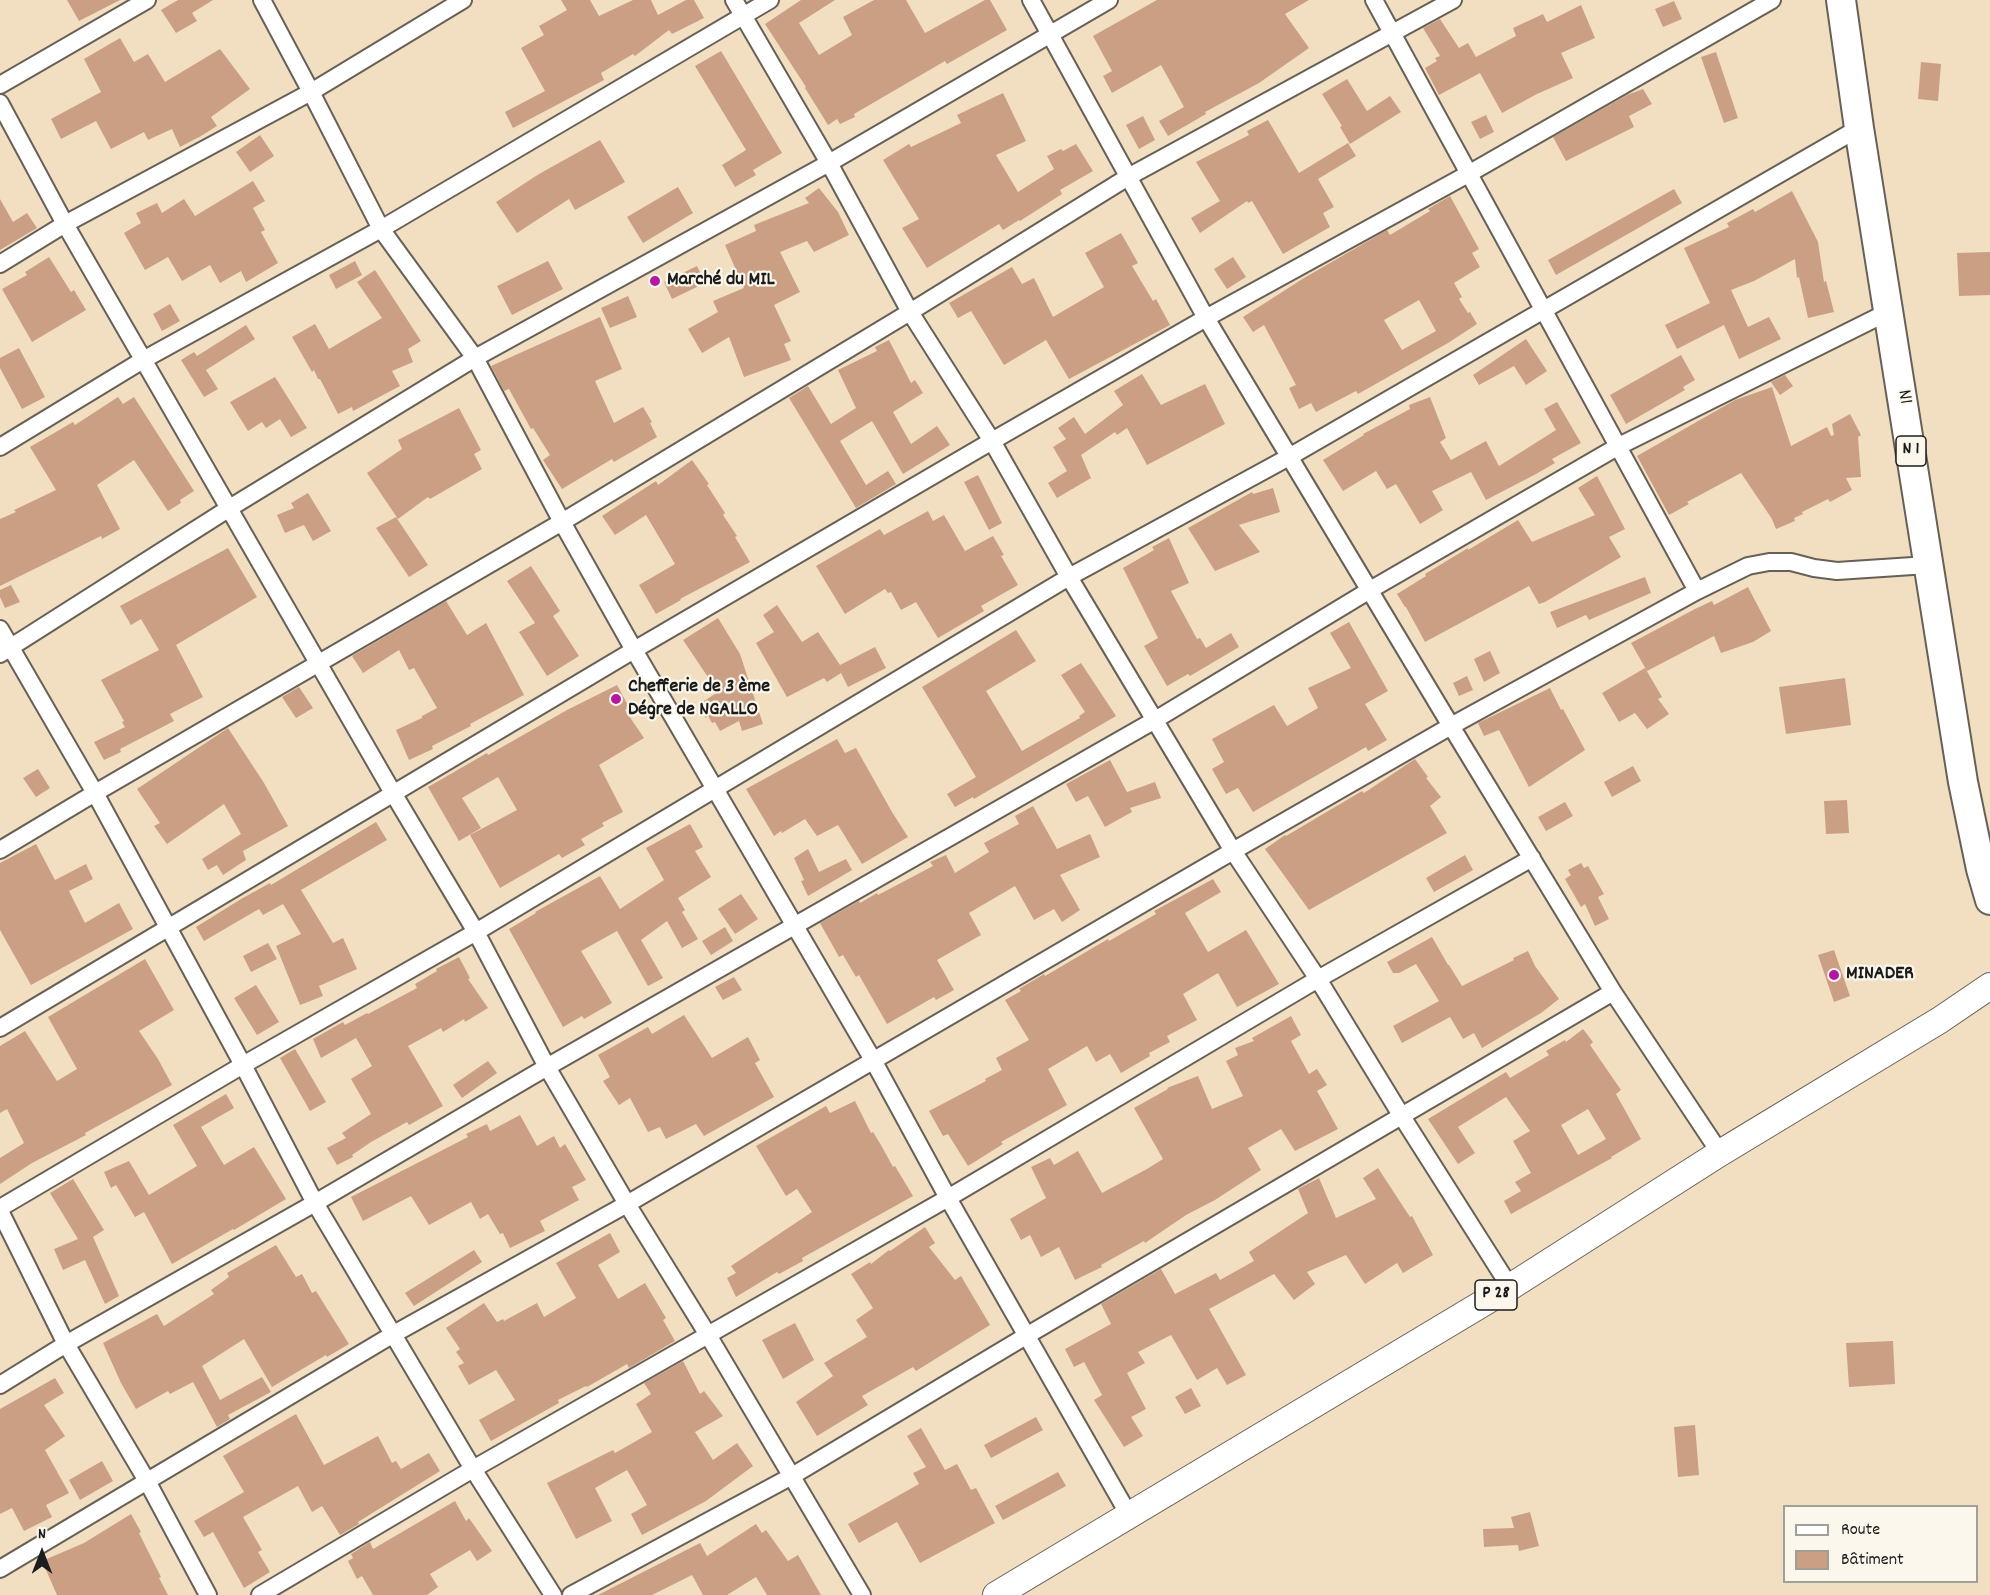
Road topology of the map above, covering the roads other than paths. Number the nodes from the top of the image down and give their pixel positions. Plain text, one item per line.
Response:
1 (147, 0) edge
2 (262, 0) edge
3 (463, 0) edge
4 (734, 0) edge
5 (770, 0) edge
6 (1031, 0) edge
7 (1109, 0) edge
8 (1374, 0) edge
9 (1453, 0) edge
10 (1772, 0) edge
11 (1841, 0) edge
12 (744, 15) junction
13 (1051, 33) junction
14 (1392, 33) junction
15 (0, 85) edge
16 (311, 92) junction
17 (0, 104) edge
18 (1859, 128) junction
19 (829, 163) junction
20 (1470, 173) junction
21 (1128, 177) junction
22 (65, 224) junction
23 (381, 229) junction
24 (0, 264) edge
25 (1543, 309) junction
26 (1890, 311) junction
27 (910, 312) junction
28 (1206, 318) junction
29 (475, 358) junction
30 (143, 360) junction
31 (992, 441) junction
32 (0, 447) edge
33 (1617, 447) junction
34 (1289, 457) junction
35 (228, 509) junction
36 (562, 522) junction
37 (1928, 565) junction
38 (1069, 577) junction
39 (1370, 590) junction
40 (1697, 591) junction
41 (0, 629) edge
42 (634, 650) junction
43 (6, 651) edge
44 (318, 664) junction
45 (1155, 720) junction
46 (1450, 726) junction
47 (715, 789) junction
48 (95, 793) junction
49 (393, 794) junction
50 (0, 850) edge
51 (1233, 851) junction
52 (1532, 858) junction
53 (1990, 900) edge
54 (796, 926) junction
55 (169, 928) junction
56 (476, 932) junction
57 (1318, 979) junction
58 (1990, 986) edge
59 (1613, 992) junction
60 (0, 1028) edge
61 (873, 1060) junction
62 (243, 1065) junction
63 (547, 1067) junction
64 (1401, 1115) junction
65 (1720, 1153) junction
66 (948, 1198) junction
67 (315, 1203) junction
68 (627, 1204) junction
69 (0, 1210) edge
70 (1510, 1287) junction
71 (392, 1335) junction
72 (708, 1335) junction
73 (1026, 1336) junction
74 (66, 1344) junction
75 (0, 1385) edge
76 (473, 1469) junction
77 (792, 1476) junction
78 (147, 1481) junction
79 (1129, 1515) junction
80 (0, 1569) edge
81 (208, 1595) edge
82 (260, 1595) edge
83 (553, 1595) edge
84 (571, 1595) edge
85 (862, 1595) edge
86 (996, 1595) edge

1 - 15 street
2 - 16 street
3 - 16 street
4 - 12 street
5 - 12 street
6 - 13 street
7 - 13 street
8 - 14 street
9 - 14 street
10 - 20 street
11 - 18 highway, N1 / N 1
12 - 19 street
12 - 23 street
13 - 19 street
13 - 21 street
14 - 20 street
14 - 21 street
16 - 22 street
16 - 23 street
17 - 22 street
18 - 25 street
18 - 26 highway, N1 / N 1
19 - 27 street
19 - 29 street
20 - 25 street
20 - 28 street
21 - 27 street
21 - 28 street
22 - 24 street
22 - 30 street
23 - 29 street
23 - 30 street
25 - 33 street
25 - 34 street
26 - 33 street
26 - 37 highway, N1 / N 1
27 - 31 street
27 - 36 street
28 - 31 street
28 - 34 street
29 - 35 street
29 - 36 street
30 - 32 street
30 - 35 street
31 - 38 street
31 - 42 street
33 - 39 street
33 - 40 street
34 - 38 street
34 - 39 street
35 - 43 street
35 - 44 street
36 - 42 street
36 - 44 street
37 - 40 street
37 - 53 highway, N1 / N 1
38 - 45 street
38 - 47 street
39 - 45 street
39 - 46 street
40 - 46 street
41 - 43 street
42 - 47 street
42 - 49 street
43 - 48 street
44 - 48 street
44 - 49 street
45 - 51 street
45 - 54 street
46 - 51 street
46 - 52 street
47 - 54 street
47 - 56 street
48 - 50 street
48 - 55 street
49 - 55 street
49 - 56 street
51 - 57 street
51 - 61 street
52 - 57 street
52 - 59 street
54 - 61 street
54 - 63 street
55 - 60 street
55 - 62 street
56 - 62 street
56 - 63 street
57 - 64 street
57 - 66 street
58 - 65 main road, P 28
59 - 64 street
59 - 65 street
61 - 66 street
61 - 68 street
62 - 67 street
62 - 69 street
63 - 67 street
63 - 68 street
64 - 70 street
64 - 73 street
65 - 70 main road, P 28
66 - 72 street
66 - 73 street
67 - 71 street
67 - 74 street
68 - 71 street
68 - 72 street
69 - 74 street
70 - 79 main road, P 28
71 - 76 street
71 - 78 street
72 - 76 street
72 - 77 street
73 - 77 street
73 - 79 street
74 - 75 street
74 - 78 street
76 - 82 street
76 - 83 street
77 - 84 street
77 - 85 street
78 - 80 street
78 - 81 street
79 - 86 main road, P 28

